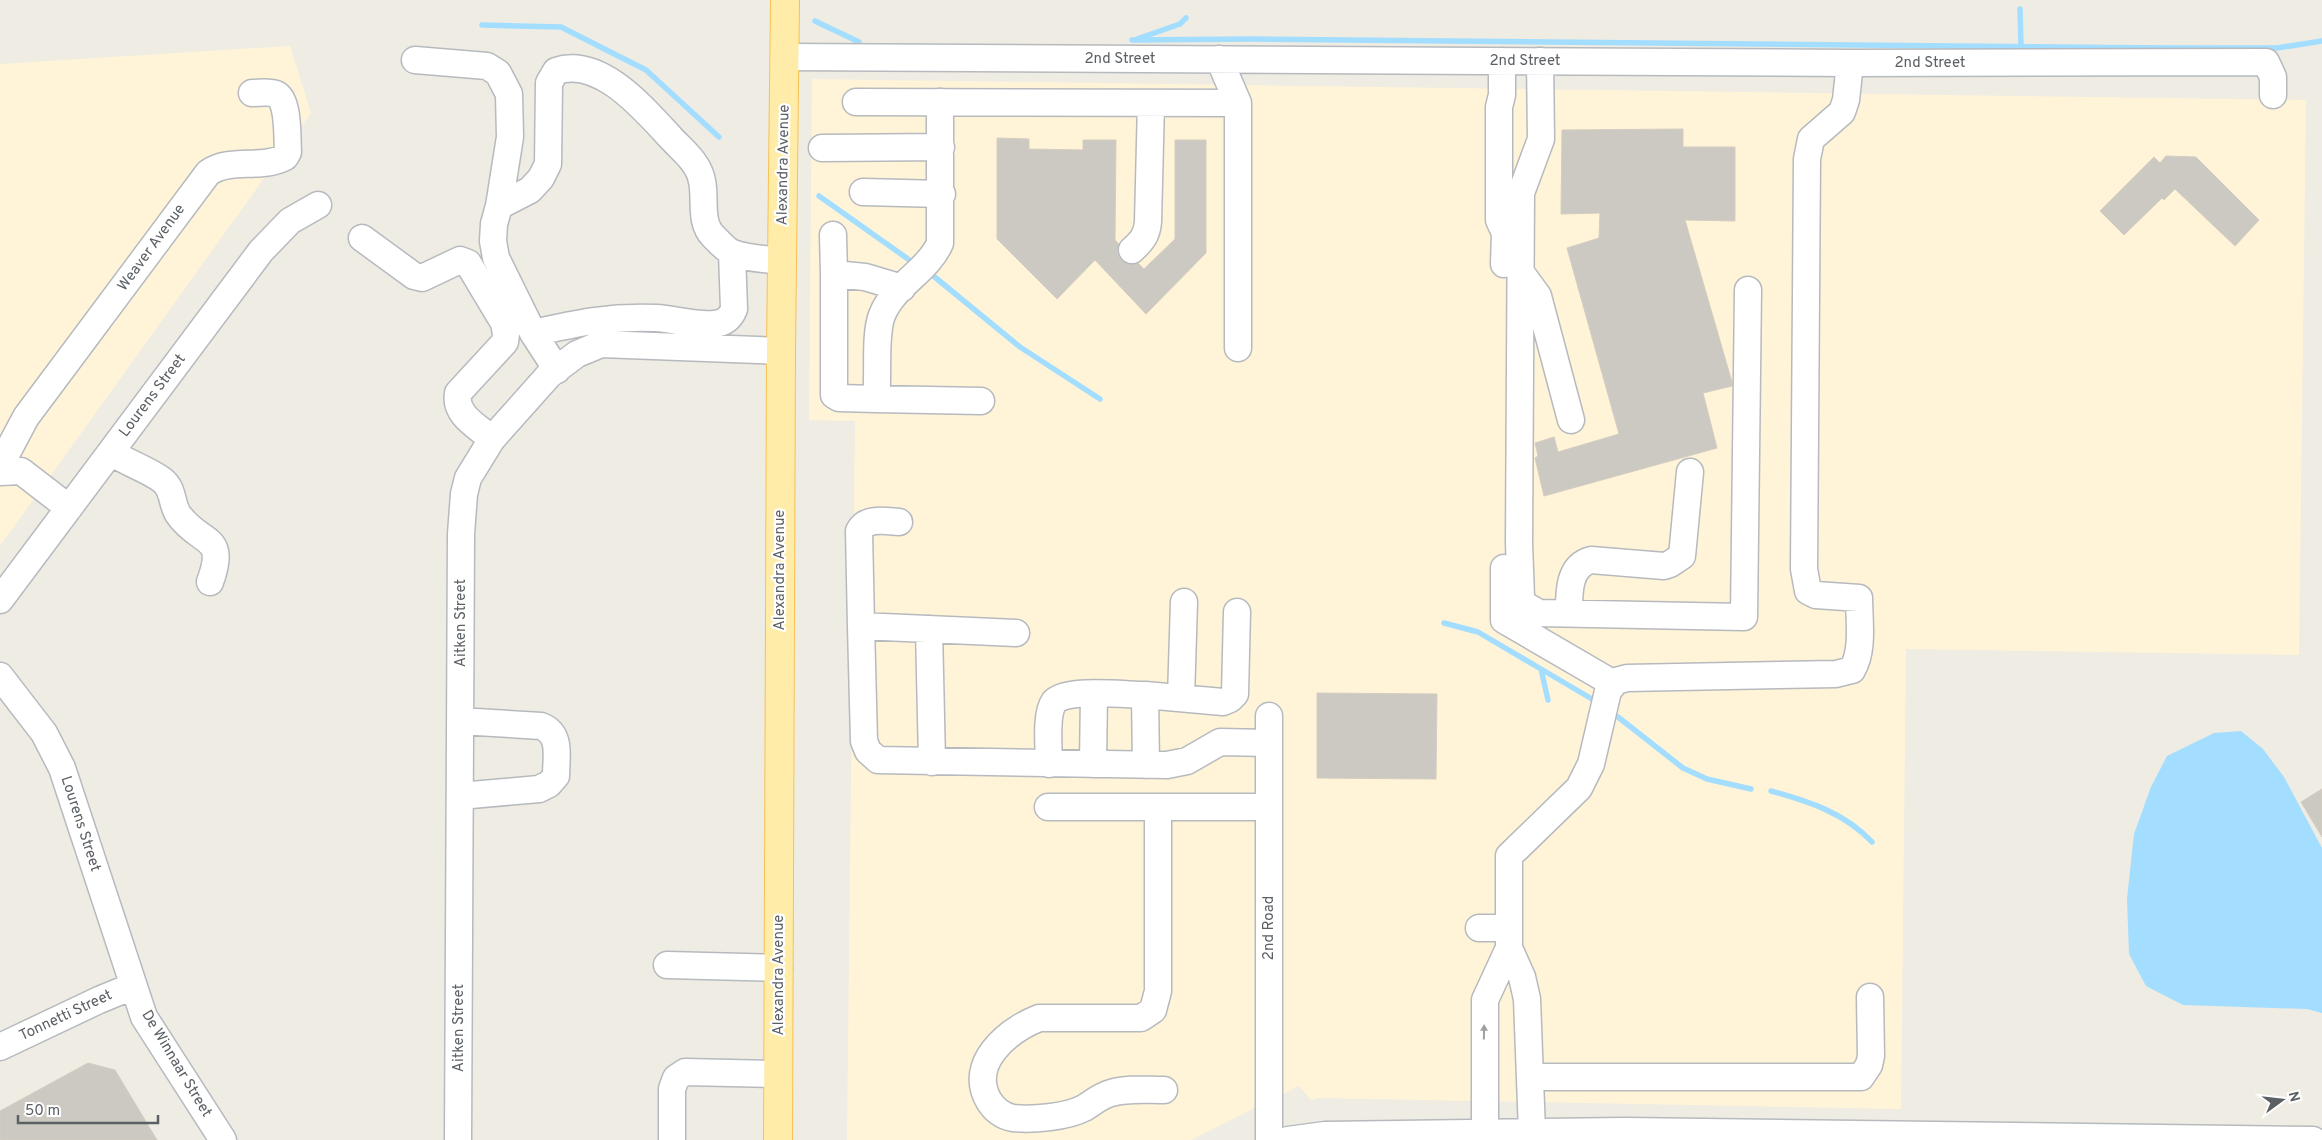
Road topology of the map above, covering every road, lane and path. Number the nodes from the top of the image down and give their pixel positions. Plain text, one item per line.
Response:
1 (785, 0) edge
2 (785, 57) junction
3 (1220, 59) junction
4 (415, 60) dead end
5 (1502, 61) junction
6 (1540, 61) junction
7 (1850, 63) junction
8 (252, 93) dead end
9 (2272, 95) dead end
10 (856, 102) dead end
11 (940, 102) junction
12 (1151, 103) junction
13 (1238, 103) junction
14 (941, 147) junction
15 (822, 148) dead end
16 (862, 192) dead end
17 (942, 194) junction
18 (318, 205) dead end
19 (499, 206) junction
20 (833, 235) dead end
21 (362, 238) dead end
22 (1132, 250) dead end
23 (732, 253) junction
24 (782, 262) junction
25 (834, 274) junction
26 (1521, 274) junction
27 (902, 288) junction
28 (1748, 290) dead end
29 (658, 318) junction
30 (601, 319) junction
31 (533, 333) junction
32 (601, 344) junction
33 (657, 347) junction
34 (1238, 348) dead end
35 (781, 351) junction
36 (556, 370) junction
37 (876, 399) junction
38 (981, 401) dead end
39 (1571, 420) dead end
40 (492, 439) junction
41 (111, 452) junction
42 (0, 466) edge
43 (0, 472) edge
44 (1690, 472) dead end
45 (70, 508) junction
46 (899, 522) dead end
47 (210, 582) dead end
48 (0, 600) edge
49 (1184, 602) dead end
50 (1237, 612) dead end
51 (1569, 613) junction
52 (861, 626) junction
53 (929, 629) junction
54 (1016, 633) dead end
55 (0, 676) edge
56 (1614, 684) junction
57 (1094, 694) junction
58 (1145, 695) junction
59 (1182, 698) junction
60 (1269, 716) dead end
61 (460, 721) junction
62 (1269, 743) junction
63 (932, 762) junction
64 (1048, 764) junction
65 (1093, 764) junction
66 (1146, 765) junction
67 (460, 796) junction
68 (1269, 806) junction
69 (1048, 807) dead end
70 (1158, 808) junction
71 (1478, 928) dead end
72 (1509, 938) junction
73 (667, 965) dead end
74 (779, 968) junction
75 (133, 986) junction
76 (1870, 997) dead end
77 (0, 1047) edge
78 (778, 1074) junction
79 (1530, 1077) junction
80 (1164, 1090) dead end
81 (1532, 1132) junction
82 (1485, 1133) junction
83 (1690, 1136) edge
84 (1868, 1137) edge
85 (222, 1140) edge
86 (458, 1140) edge
87 (672, 1140) edge
88 (778, 1140) edge
89 (1270, 1140) edge
90 (1288, 1140) edge
91 (2313, 1140) edge

1 - 2 main road, Alexandra Avenue
2 - 3 street, 2nd Street
2 - 24 main road, Alexandra Avenue
3 - 5 street, 2nd Street
3 - 13 street
4 - 19 street
5 - 6 street, 2nd Street
5 - 56 street
6 - 7 street, 2nd Street
6 - 26 street
7 - 9 street, 2nd Street
7 - 56 street
8 - 42 street, Weaver Avenue
10 - 11 street
11 - 12 street
11 - 14 street
12 - 13 street
12 - 22 street
13 - 34 street
14 - 15 street
14 - 17 street
16 - 17 street
17 - 27 street
18 - 41 street, Lourens Street
19 - 23 street
19 - 31 street
20 - 25 street
21 - 40 street
23 - 24 street
23 - 29 street
24 - 35 main road, Alexandra Avenue
25 - 27 street
25 - 37 street
26 - 39 street
26 - 51 street
27 - 37 street
28 - 51 street
29 - 30 street
29 - 33 street
30 - 31 street
30 - 32 street
31 - 36 street
32 - 33 street, Aitken Street
32 - 36 street, Aitken Street
33 - 35 street, Aitken Street
35 - 74 main road, Alexandra Avenue
36 - 40 street, Aitken Street
37 - 38 street
40 - 61 street, Aitken Street
41 - 45 street, Lourens Street
41 - 47 street
43 - 45 street
44 - 51 street
45 - 48 street, Lourens Street
46 - 52 street
49 - 59 street
50 - 59 street
52 - 53 street
52 - 63 street
53 - 54 street
53 - 63 street
55 - 75 street, Lourens Street
56 - 72 street
57 - 58 street
57 - 64 street
57 - 65 street
58 - 59 street
58 - 66 street
60 - 62 street, 2nd Road
61 - 67 street, Aitken Street
61 - 67 street
62 - 66 street
62 - 68 street, 2nd Road
63 - 64 street
64 - 65 street
65 - 66 street
67 - 86 street, Aitken Street
68 - 70 street
68 - 89 street, 2nd Road
69 - 70 street
70 - 80 street
71 - 72 street
72 - 79 street
82 -> 72 street
73 - 74 street
74 - 78 main road, Alexandra Avenue
75 - 77 street, Tonnetti Street
75 - 85 street, De Winnaar Street
76 - 79 street
78 - 87 street
78 - 88 main road, Alexandra Avenue
79 - 81 street
81 - 82 street
81 - 83 street
82 - 90 street
83 - 84 street
84 - 91 street

